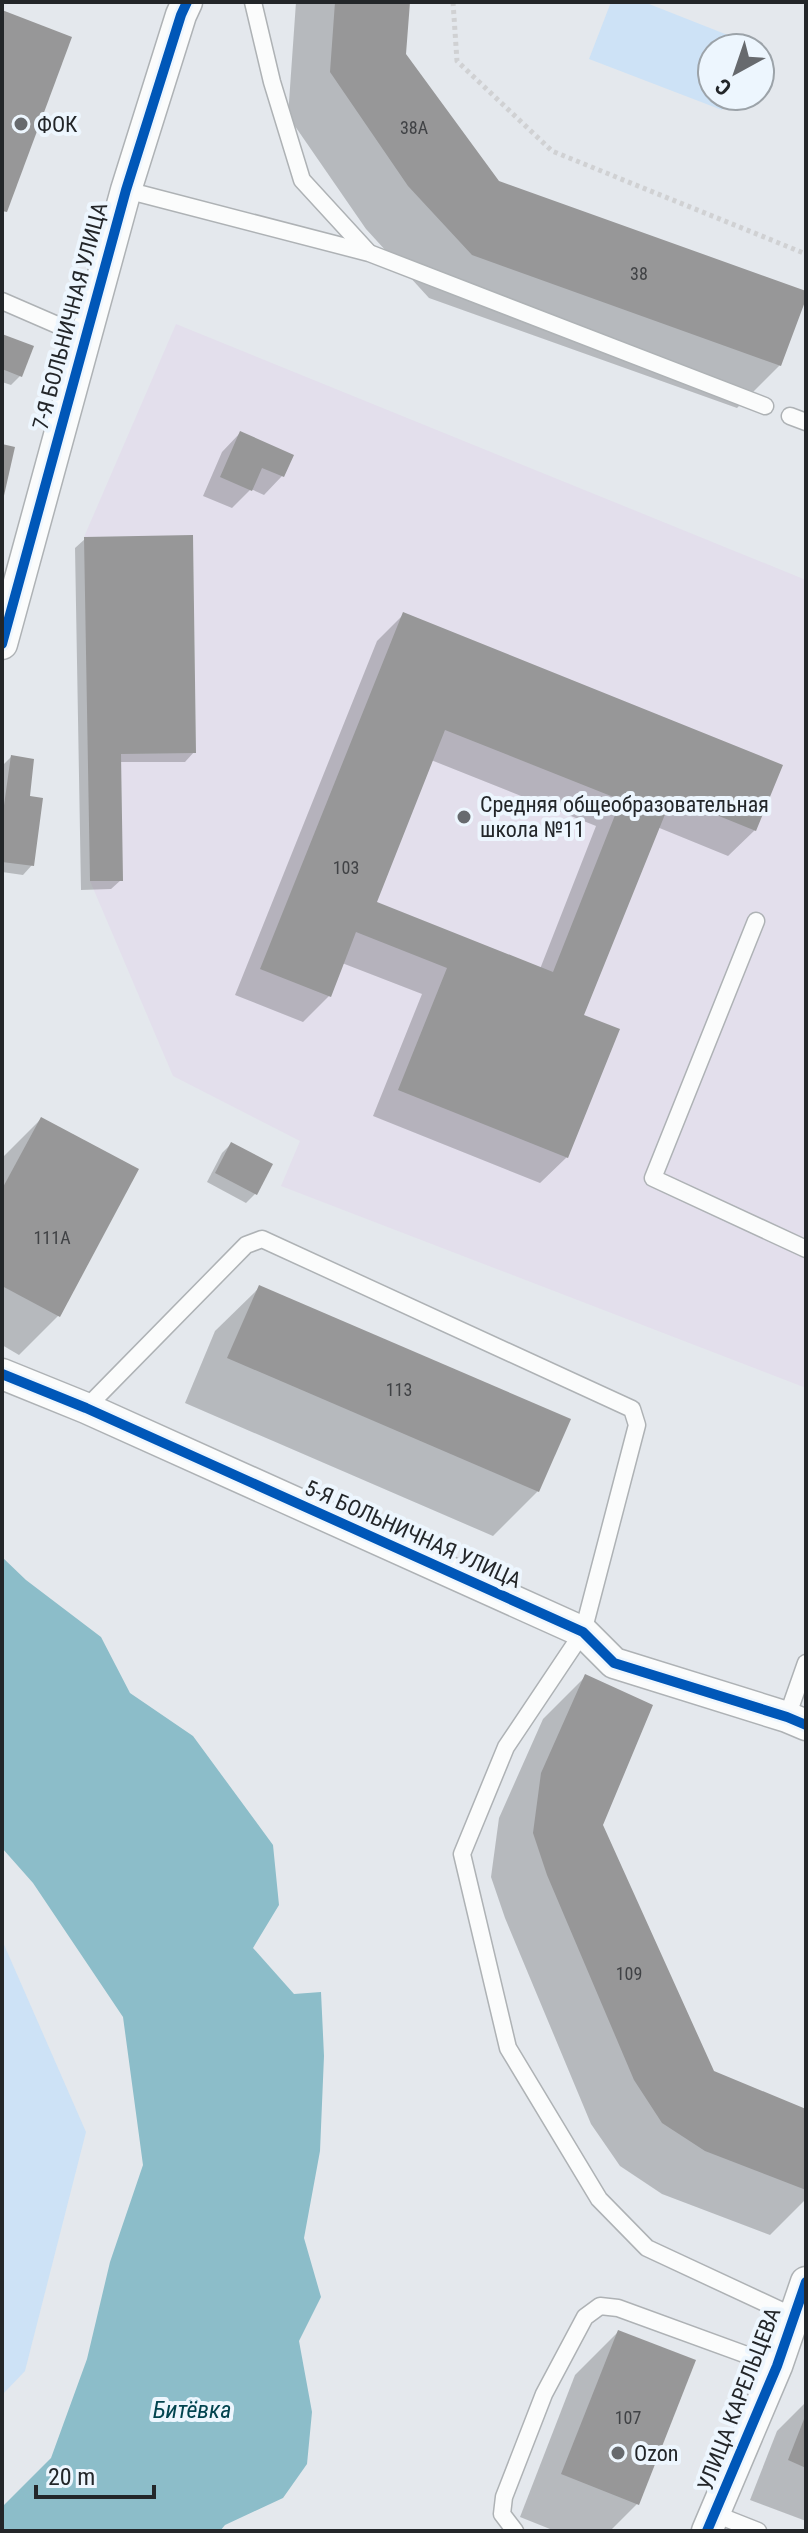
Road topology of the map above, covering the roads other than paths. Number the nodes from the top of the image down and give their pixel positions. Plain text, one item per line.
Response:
1 (187, 2) edge
2 (253, 2) edge
3 (126, 190) junction
4 (369, 253) junction
5 (2, 301) edge
6 (85, 337) junction
7 (765, 406) dead end
8 (2, 644) edge
9 (756, 921) dead end
10 (806, 1249) edge
11 (2, 1374) edge
12 (86, 1408) junction
13 (583, 1632) junction
14 (806, 1663) edge
15 (796, 1721) edge
16 (806, 2282) edge
17 (800, 2318) edge
18 (777, 2366) junction
19 (711, 2523) edge
20 (515, 2531) edge
21 (758, 2531) edge

1 - 3 street, 7-Я БОЛЬНИЧНАЯ УЛИЦА
2 - 4 lane
3 - 4 lane
3 - 6 street, 7-Я БОЛЬНИЧНАЯ УЛИЦА
4 - 7 lane
5 - 6 lane
6 - 8 street, 7-Я БОЛЬНИЧНАЯ УЛИЦА
9 - 10 lane
11 - 12 street, 5-Я БОЛЬНИЧНАЯ УЛИЦА
12 - 13 street, 5-Я БОЛЬНИЧНАЯ УЛИЦА
12 - 13 lane
13 - 15 street, 5-Я БОЛЬНИЧНАЯ УЛИЦА
13 - 17 lane
14 - 15 lane
16 - 17 street, УЛИЦА КАРЕЛЬЦЕВА
17 - 18 street, УЛИЦА КАРЕЛЬЦЕВА
18 - 19 street, УЛИЦА КАРЕЛЬЦЕВА
18 - 20 lane
19 - 21 lane

